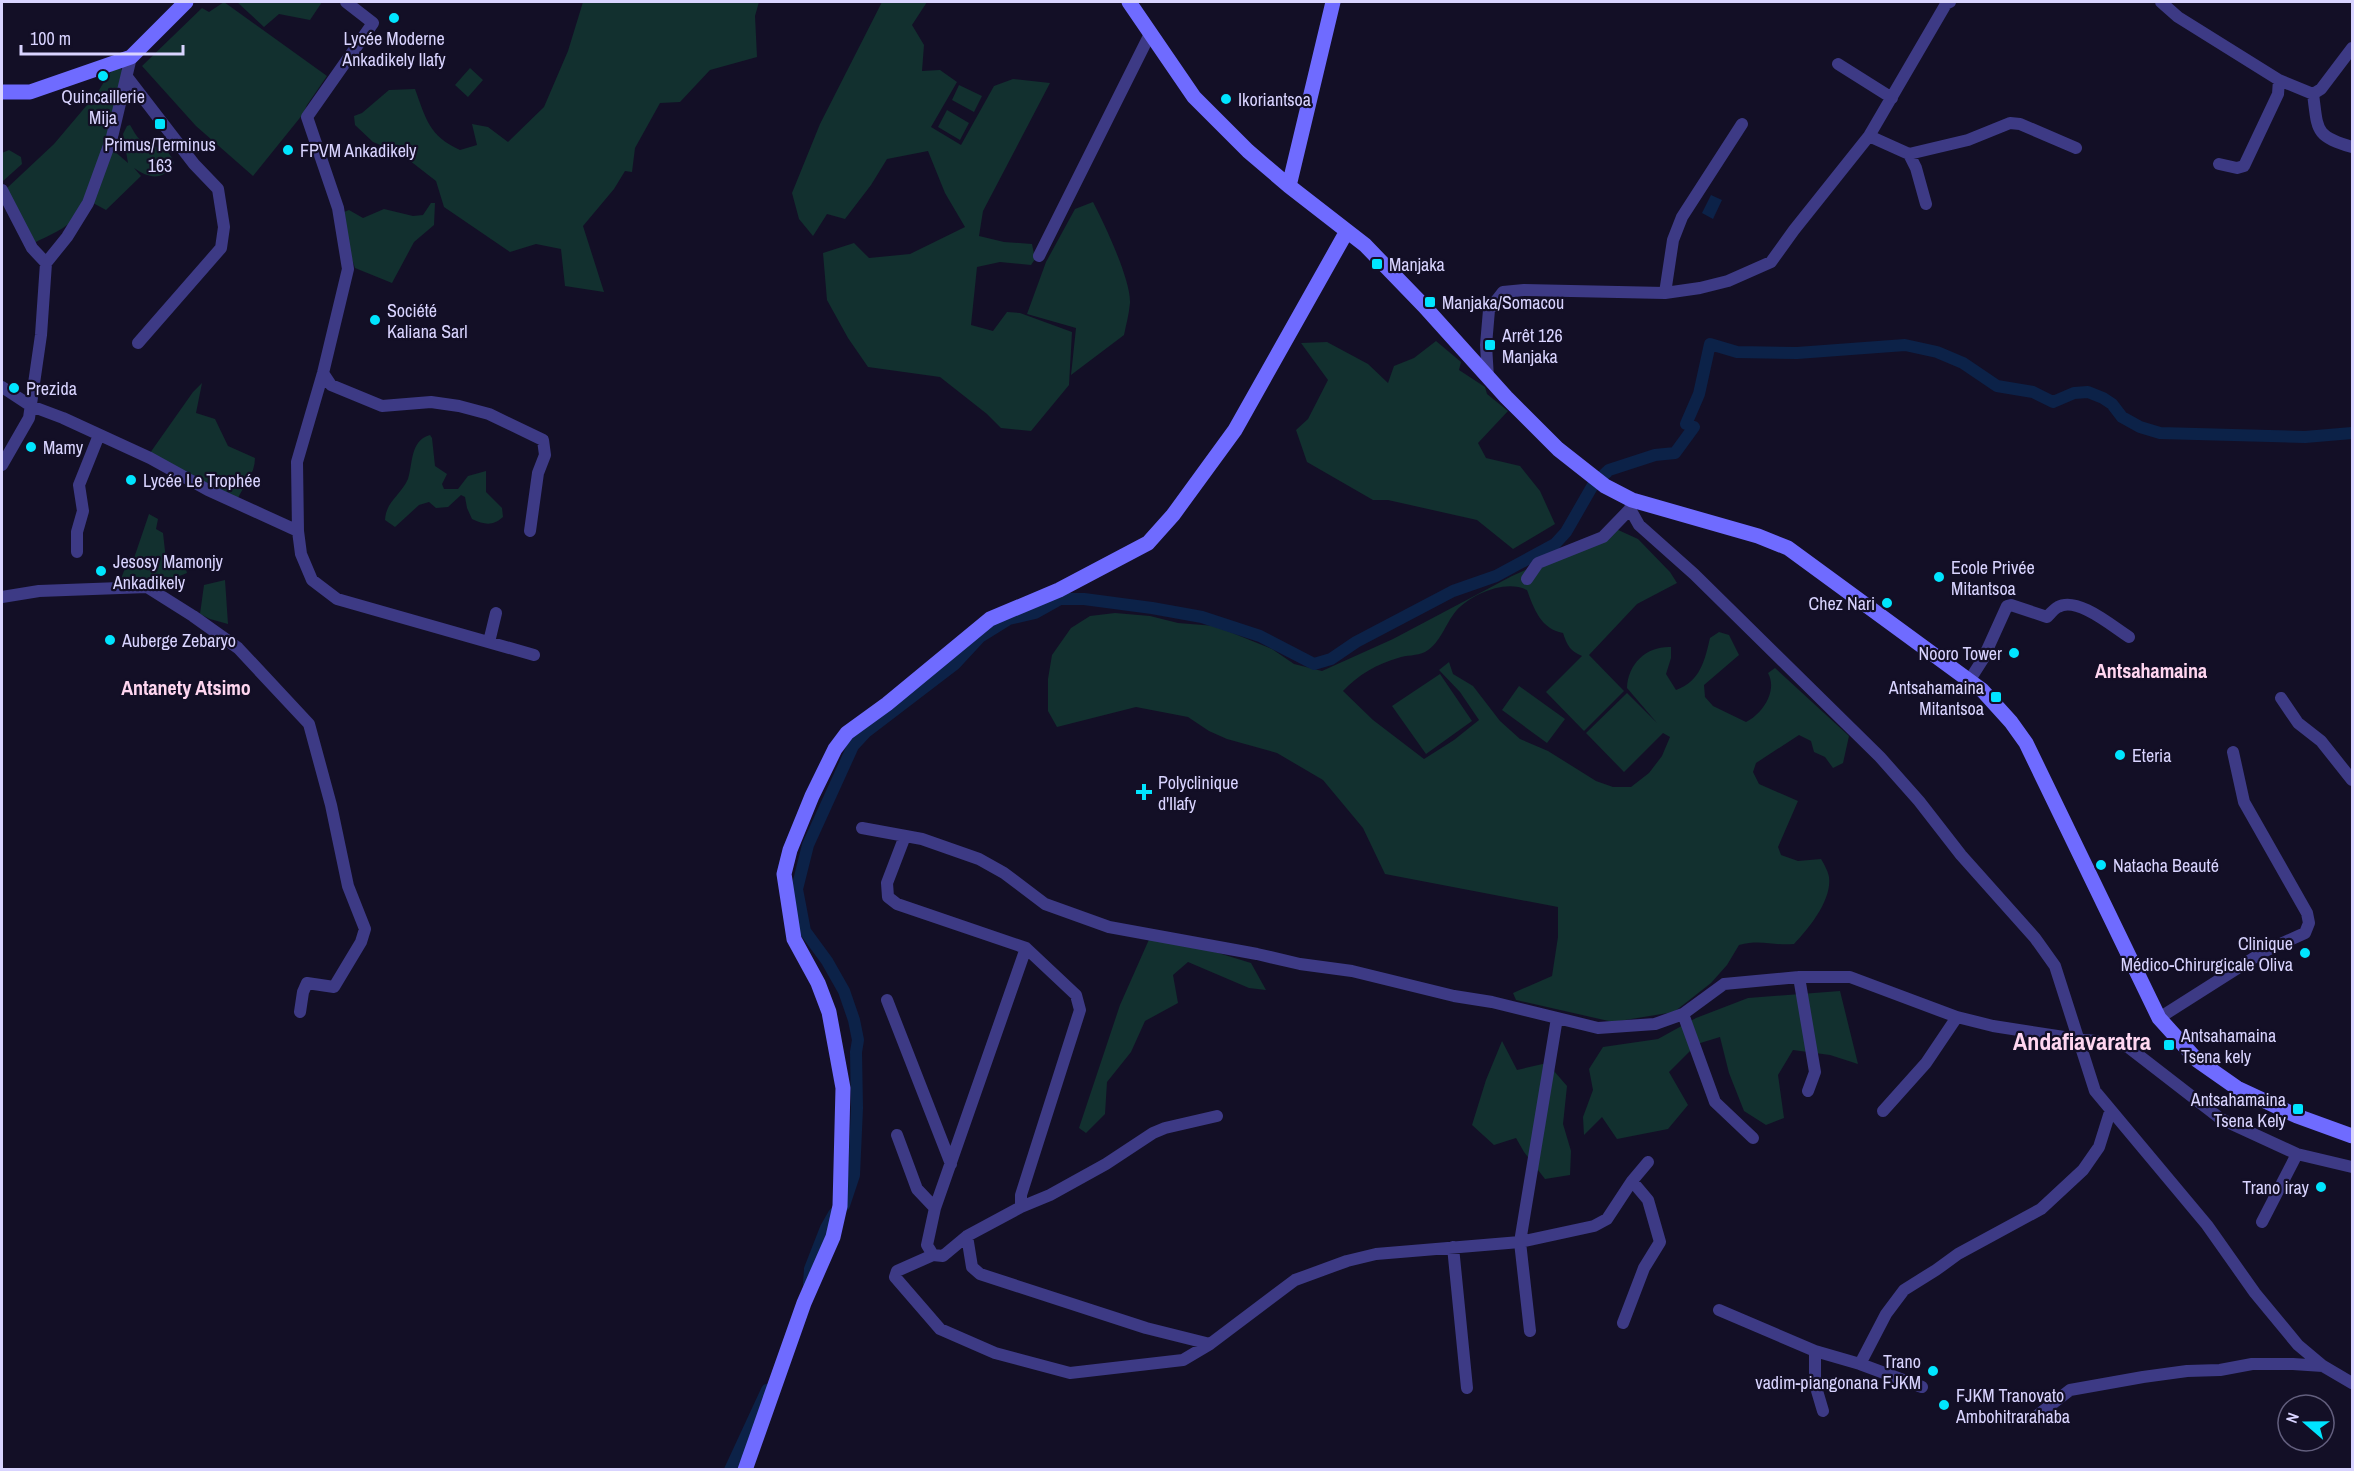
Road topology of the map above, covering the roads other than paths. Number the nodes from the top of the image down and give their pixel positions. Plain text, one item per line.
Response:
1 (186, 2) edge
2 (346, 2) edge
3 (1129, 2) edge
4 (1333, 2) edge
5 (1950, 2) edge
6 (2161, 2) edge
7 (1150, 34) junction
8 (2352, 48) edge
9 (131, 57) junction
10 (1838, 64) dead end
11 (128, 77) junction
12 (2278, 80) junction
13 (2, 92) edge
14 (2313, 94) junction
15 (1892, 98) junction
16 (1742, 124) dead end
17 (1869, 136) junction
18 (2352, 147) edge
19 (2076, 148) dead end
20 (1909, 154) junction
21 (2219, 164) dead end
22 (1288, 186) junction
23 (2, 190) edge
24 (1926, 204) dead end
25 (1347, 231) junction
26 (1039, 256) dead end
27 (45, 262) junction
28 (1665, 293) junction
29 (138, 344) dead end
30 (323, 373) junction
31 (1488, 378) junction
32 (2, 387) edge
33 (31, 406) junction
34 (99, 435) junction
35 (2, 465) edge
36 (1631, 505) junction
37 (298, 531) junction
38 (530, 531) dead end
39 (77, 552) dead end
40 (1527, 579) dead end
41 (2, 597) edge
42 (496, 613) dead end
43 (2129, 637) dead end
44 (489, 642) junction
45 (534, 655) dead end
46 (1969, 681) junction
47 (2281, 698) dead end
48 (2233, 752) dead end
49 (2352, 780) edge
50 (862, 828) dead end
51 (905, 836) junction
52 (1026, 948) junction
53 (1799, 977) junction
54 (887, 1000) dead end
55 (300, 1012) dead end
56 (1683, 1014) junction
57 (1957, 1017) junction
58 (1557, 1018) junction
59 (2158, 1018) junction
60 (2077, 1039) junction
61 (1808, 1091) dead end
62 (1883, 1111) dead end
63 (2110, 1112) junction
64 (1217, 1116) dead end
65 (897, 1135) dead end
66 (2352, 1136) edge
67 (1753, 1138) dead end
68 (2297, 1154) junction
69 (1648, 1162) dead end
70 (951, 1164) junction
71 (2352, 1167) edge
72 (1632, 1180) junction
73 (935, 1208) junction
74 (1021, 1208) junction
75 (2262, 1222) dead end
76 (967, 1236) junction
77 (1520, 1242) junction
78 (1453, 1247) junction
79 (933, 1255) junction
80 (1719, 1310) dead end
81 (1623, 1323) dead end
82 (1530, 1331) dead end
83 (1210, 1344) junction
84 (1815, 1351) junction
85 (1860, 1364) junction
86 (2323, 1366) junction
87 (2352, 1383) edge
88 (1467, 1388) dead end
89 (1922, 1388) dead end
90 (1823, 1411) dead end
91 (2034, 1418) dead end
92 (745, 1470) edge

1 - 9 street
2 - 30 street
3 - 7 street
4 - 22 street
5 - 15 street
6 - 12 street
7 - 22 street
7 - 26 street
8 - 14 street
9 - 11 street
9 - 13 street
10 - 15 street
11 - 27 street
11 - 29 street
12 - 14 street
12 - 21 street
14 - 18 street
15 - 17 street
16 - 28 street
17 - 20 street
17 - 28 street
19 - 20 street
20 - 24 street
22 - 25 street
23 - 27 street
25 - 31 street
25 - 92 street
27 - 33 street
28 - 31 street
30 - 37 street
30 - 38 street
31 - 36 street
32 - 33 street
33 - 34 street
33 - 35 street
34 - 37 street
34 - 39 street
36 - 40 street
36 - 46 street
36 - 60 street
37 - 44 street
41 - 55 street
42 - 44 street
43 - 46 street
44 - 45 street
46 - 59 street
47 - 49 street
48 - 59 street
50 - 51 street
51 - 52 street
51 - 58 street
52 - 70 street
52 - 74 street
53 - 56 street
53 - 57 street
53 - 61 street
54 - 70 street
56 - 58 street
56 - 67 street
57 - 60 street
57 - 62 street
58 - 77 street
59 - 66 street
60 - 63 street
60 - 68 street
63 - 85 street
63 - 86 street
64 - 74 street
65 - 73 street
68 - 71 street
68 - 75 street
69 - 72 street
70 - 73 street
72 - 77 street
72 - 81 street
73 - 79 street
74 - 76 street
76 - 79 street
76 - 83 street
77 - 78 street
77 - 82 street
78 - 83 street
78 - 88 street
79 - 83 street
80 - 84 street
84 - 85 street
84 - 90 street
85 - 89 street
86 - 87 street
86 - 91 street

